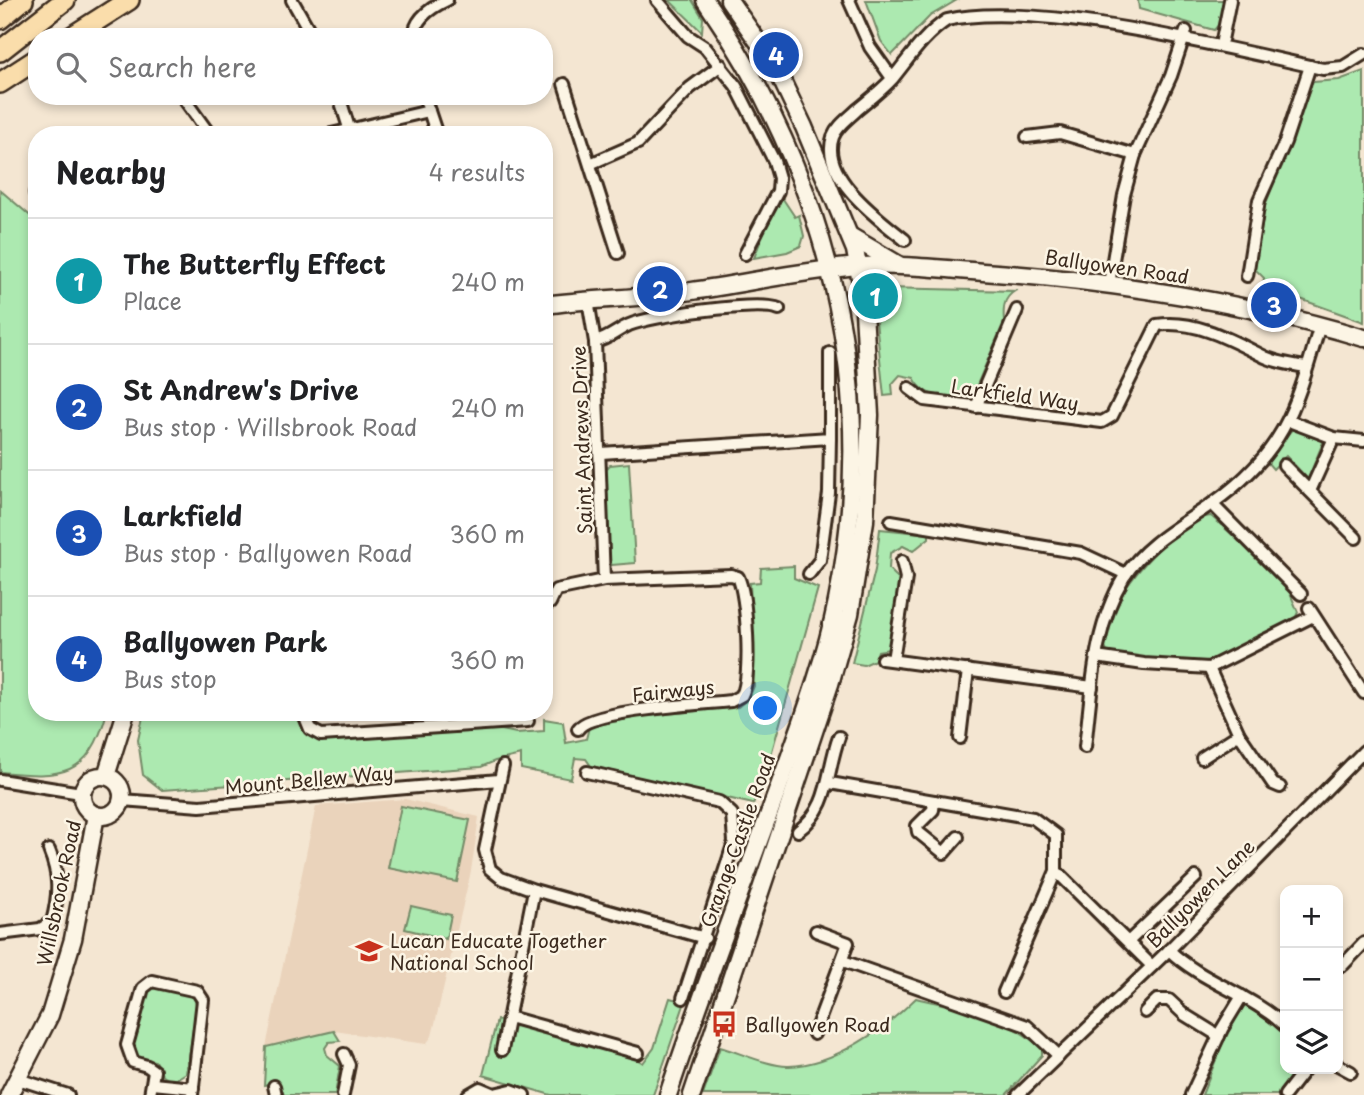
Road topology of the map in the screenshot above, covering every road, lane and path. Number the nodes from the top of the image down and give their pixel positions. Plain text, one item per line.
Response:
1 (23, 0) edge
2 (65, 0) edge
3 (129, 0) edge
4 (292, 0) edge
5 (447, 0) edge
6 (657, 0) edge
7 (705, 0) edge
8 (729, 0) edge
9 (849, 0) edge
10 (1230, 0) edge
11 (990, 3) dead end
12 (0, 19) edge
13 (1148, 19) dead end
14 (29, 28) edge
15 (85, 28) edge
16 (308, 28) edge
17 (414, 28) edge
18 (28, 29) edge
19 (1186, 31) junction
20 (1222, 40) junction
21 (0, 51) edge
22 (1364, 54) edge
23 (28, 65) edge
24 (721, 65) junction
25 (1310, 66) junction
26 (892, 78) junction
27 (0, 83) edge
28 (565, 84) dead end
29 (188, 105) edge
30 (342, 105) edge
31 (427, 105) edge
32 (429, 111) junction
33 (204, 126) edge
34 (348, 126) edge
35 (358, 126) edge
36 (435, 126) edge
37 (1027, 137) dead end
38 (1135, 155) junction
39 (590, 164) junction
40 (849, 236) junction
41 (905, 240) dead end
42 (825, 251) junction
43 (618, 253) dead end
44 (745, 254) dead end
45 (859, 267) junction
46 (901, 267) junction
47 (831, 270) junction
48 (1247, 276) dead end
49 (1110, 284) junction
50 (667, 295) junction
51 (588, 300) junction
52 (553, 305) edge
53 (779, 309) dead end
54 (1017, 310) dead end
55 (1320, 325) junction
56 (1364, 338) edge
57 (595, 342) junction
58 (830, 353) dead end
59 (1307, 367) junction
60 (909, 388) dead end
61 (976, 407) junction
62 (1289, 421) junction
63 (830, 438) junction
64 (1334, 438) junction
65 (1364, 441) edge
66 (601, 453) junction
67 (1284, 465) dead end
68 (1310, 491) junction
69 (1212, 504) junction
70 (891, 521) dead end
71 (1356, 538) dead end
72 (902, 561) dead end
73 (809, 574) dead end
74 (1126, 574) junction
75 (604, 580) junction
76 (1301, 594) dead end
77 (553, 596) edge
78 (1096, 657) junction
79 (1209, 668) junction
80 (968, 670) junction
81 (1092, 687) junction
82 (1364, 693) edge
83 (123, 721) edge
84 (307, 721) edge
85 (528, 721) dead end
86 (578, 729) dead end
87 (1239, 734) junction
88 (960, 735) dead end
89 (839, 737) dead end
90 (1085, 747) dead end
91 (1364, 751) edge
92 (1202, 758) dead end
93 (503, 766) dead end
94 (587, 772) dead end
95 (106, 776) junction
96 (0, 780) edge
97 (499, 780) junction
98 (830, 783) junction
99 (1280, 788) dead end
100 (81, 793) junction
101 (122, 800) junction
102 (934, 801) junction
103 (96, 815) junction
104 (798, 831) dead end
105 (958, 837) dead end
106 (49, 850) dead end
107 (1056, 872) junction
108 (1196, 877) dead end
109 (534, 890) junction
110 (816, 931) dead end
111 (0, 934) edge
112 (705, 938) junction
113 (1129, 941) junction
114 (1364, 943) edge
115 (1169, 950) junction
116 (843, 961) junction
117 (1343, 965) dead end
118 (1152, 966) junction
119 (1004, 992) dead end
120 (1242, 996) junction
121 (683, 998) dead end
122 (1145, 1012) dead end
123 (509, 1017) junction
124 (1280, 1023) edge
125 (814, 1034) dead end
126 (1219, 1036) junction
127 (502, 1050) dead end
128 (638, 1053) dead end
129 (344, 1054) dead end
130 (1059, 1056) junction
131 (1343, 1068) edge
132 (1351, 1072) dead end
133 (1301, 1074) edge
134 (18, 1079) junction
135 (151, 1090) edge
136 (193, 1091) edge
137 (494, 1094) edge
138 (9, 1095) edge
139 (68, 1095) edge
140 (343, 1095) edge
141 (468, 1095) edge
142 (524, 1095) edge
143 (668, 1095) edge
144 (692, 1095) edge
145 (1018, 1095) edge
146 (1191, 1095) edge
147 (1284, 1095) edge

1 - 12 highway
2 - 14 highway
3 - 15 highway
4 - 16 street
5 - 17 street
6 - 24 street
7 - 42 main road, Grange Castle Road
8 - 40 main road, Grange Castle Road
9 - 26 street
10 - 20 street
11 - 26 street
13 - 19 street
18 - 21 highway
19 - 20 street
19 - 38 street
20 - 25 street
22 - 25 street
23 - 27 highway
24 - 39 street
24 - 44 street
25 - 48 street
26 - 41 street
28 - 39 street
29 - 33 street
30 - 34 street
31 - 32 street
32 - 35 street
32 - 36 street
37 - 38 street
38 - 49 street
39 - 43 street
40 - 45 main road, Grange Castle Road
40 - 46 main road
42 - 47 main road, Grange Castle Road
42 - 50 main road
45 - 46 main road, Ballyowen Road
45 - 47 main road
45 - 144 main road, Grange Castle Road
46 - 49 main road, Ballyowen Road
47 - 50 main road
47 - 143 main road, Grange Castle Road
49 - 55 main road, Ballyowen Road
50 - 51 main road
51 - 52 main road
51 - 57 street, Saint Andrews Drive
53 - 57 street
54 - 61 street
55 - 56 main road, Ballyowen Road
55 - 59 street
57 - 66 street, Saint Andrews Drive
58 - 63 street
59 - 61 street, Larkfield Way
59 - 62 street
60 - 61 street, Larkfield Way
62 - 64 street
62 - 69 street
63 - 66 street
63 - 73 street
64 - 65 street
64 - 68 street
66 - 75 street, Saint Andrews Drive
67 - 68 street
68 - 71 street
69 - 74 street
69 - 76 street
70 - 74 street
72 - 80 street
74 - 78 street
75 - 77 street
75 - 86 street, Fairways
78 - 79 street
78 - 81 street
79 - 82 street
79 - 87 street
80 - 81 street
80 - 88 street
81 - 90 street
83 - 95 main road
84 - 85 street
87 - 92 street
87 - 99 street
89 - 98 street
91 - 115 street, Ballyowen Lane
93 - 97 street
94 - 112 street
95 - 100 main road
95 - 101 main road
96 - 100 street
97 - 101 street, Mount Bellew Way
97 - 109 street
98 - 102 street
98 - 104 street
100 - 103 main road
101 - 103 main road
102 - 105 street
102 - 107 street
103 - 134 main road, Willsbrook Road
106 - 111 street
107 - 113 street
107 - 119 street
108 - 113 street
109 - 112 street
109 - 123 street
110 - 116 street
112 - 121 street
113 - 118 street
114 - 117 street
115 - 118 street, Ballyowen Lane
115 - 120 street
116 - 125 street
116 - 130 street
118 - 130 street, Ballyowen Lane
120 - 124 street
120 - 126 street
122 - 126 street
123 - 127 street
123 - 128 street
126 - 146 street
129 - 140 street
130 - 145 street, Ballyowen Lane
131 - 132 street
133 - 147 street
134 - 138 main road, Willsbrook Road
134 - 139 street
135 - 136 street
135 - 136 street
137 - 141 street
137 - 142 street

